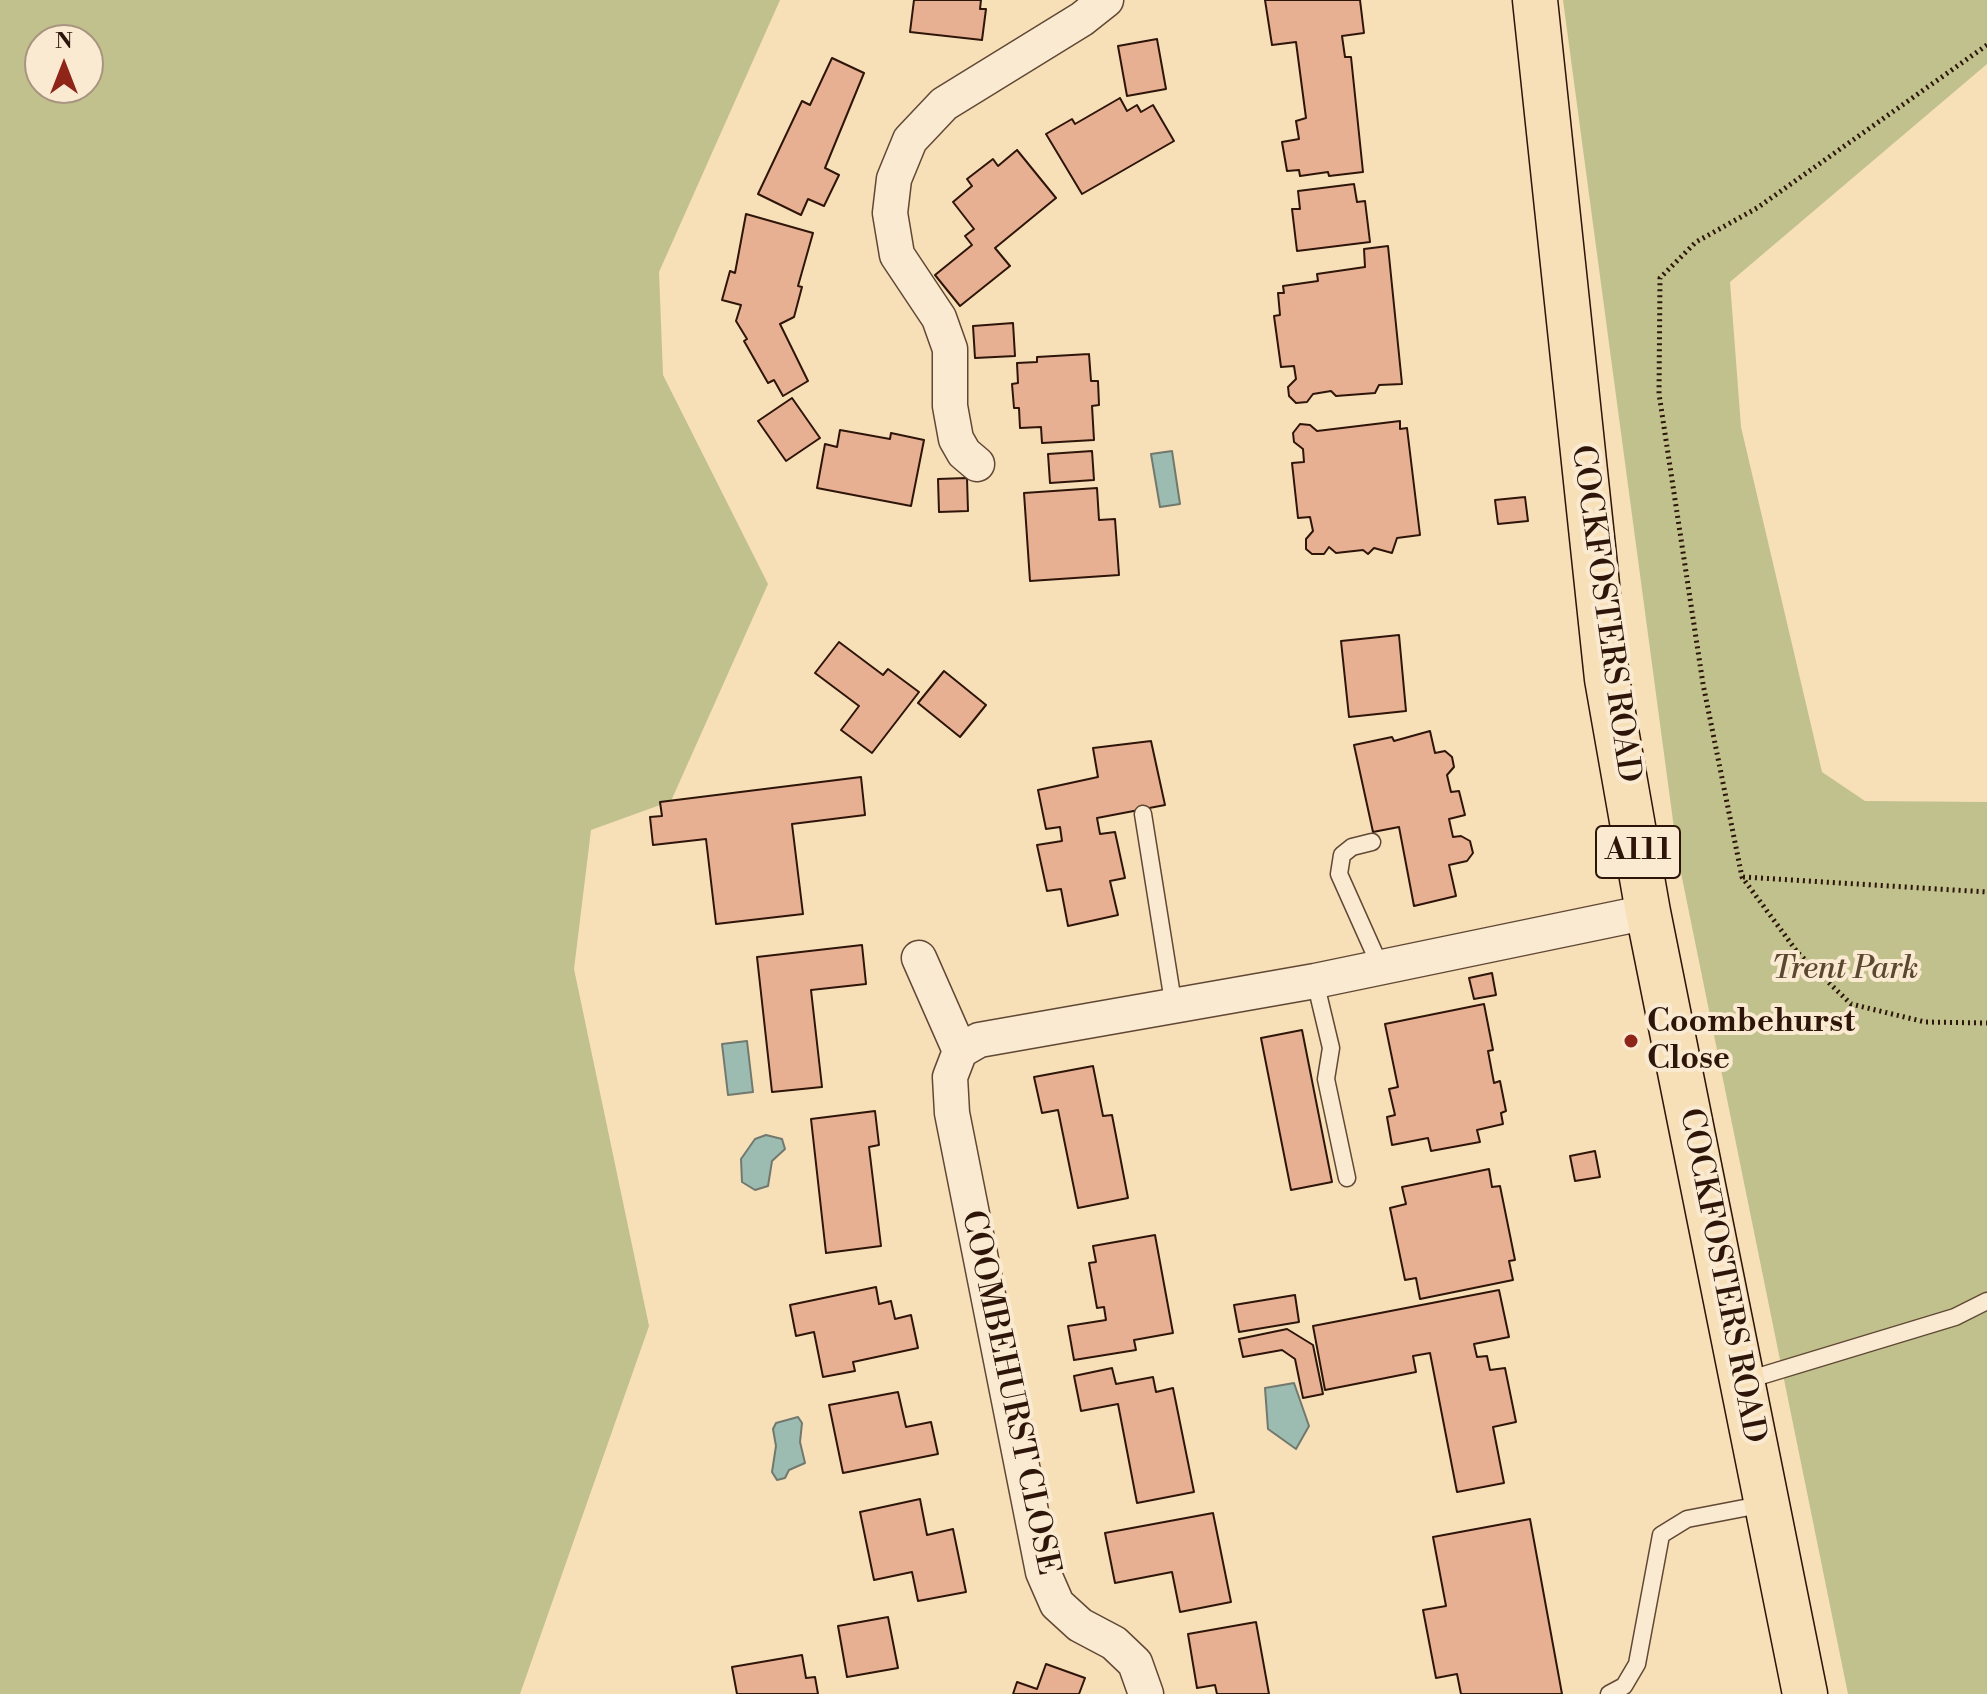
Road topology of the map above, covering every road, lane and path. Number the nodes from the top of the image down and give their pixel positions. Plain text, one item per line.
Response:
1 (1106, 0) edge
2 (1535, 0) edge
3 (1987, 45) edge
4 (977, 464) dead end
5 (1143, 814) dead end
6 (1372, 842) dead end
7 (1742, 877) junction
8 (1987, 892) edge
9 (1648, 912) junction
10 (919, 958) dead end
11 (1381, 968) junction
12 (1315, 981) junction
13 (1174, 1008) junction
14 (1987, 1023) edge
15 (960, 1051) junction
16 (1347, 1178) dead end
17 (1987, 1301) edge
18 (1742, 1381) junction
19 (1766, 1504) junction
20 (1146, 1694) edge
21 (1609, 1694) edge
22 (1805, 1694) edge

1 - 4 street
2 - 9 main road, COCKFOSTERS ROAD / A111
3 - 7 path
5 - 13 lane
6 - 11 lane
7 - 8 path
7 - 14 path
9 - 11 street
9 - 18 main road, COCKFOSTERS ROAD / A111
10 - 15 street
11 - 12 street
12 - 13 street
12 - 16 lane
13 - 15 street
15 - 20 street, COOMBEHURST CLOSE
17 - 18 lane
18 - 19 main road, COCKFOSTERS ROAD / A111
19 - 21 lane
19 - 22 main road, COCKFOSTERS ROAD / A111

